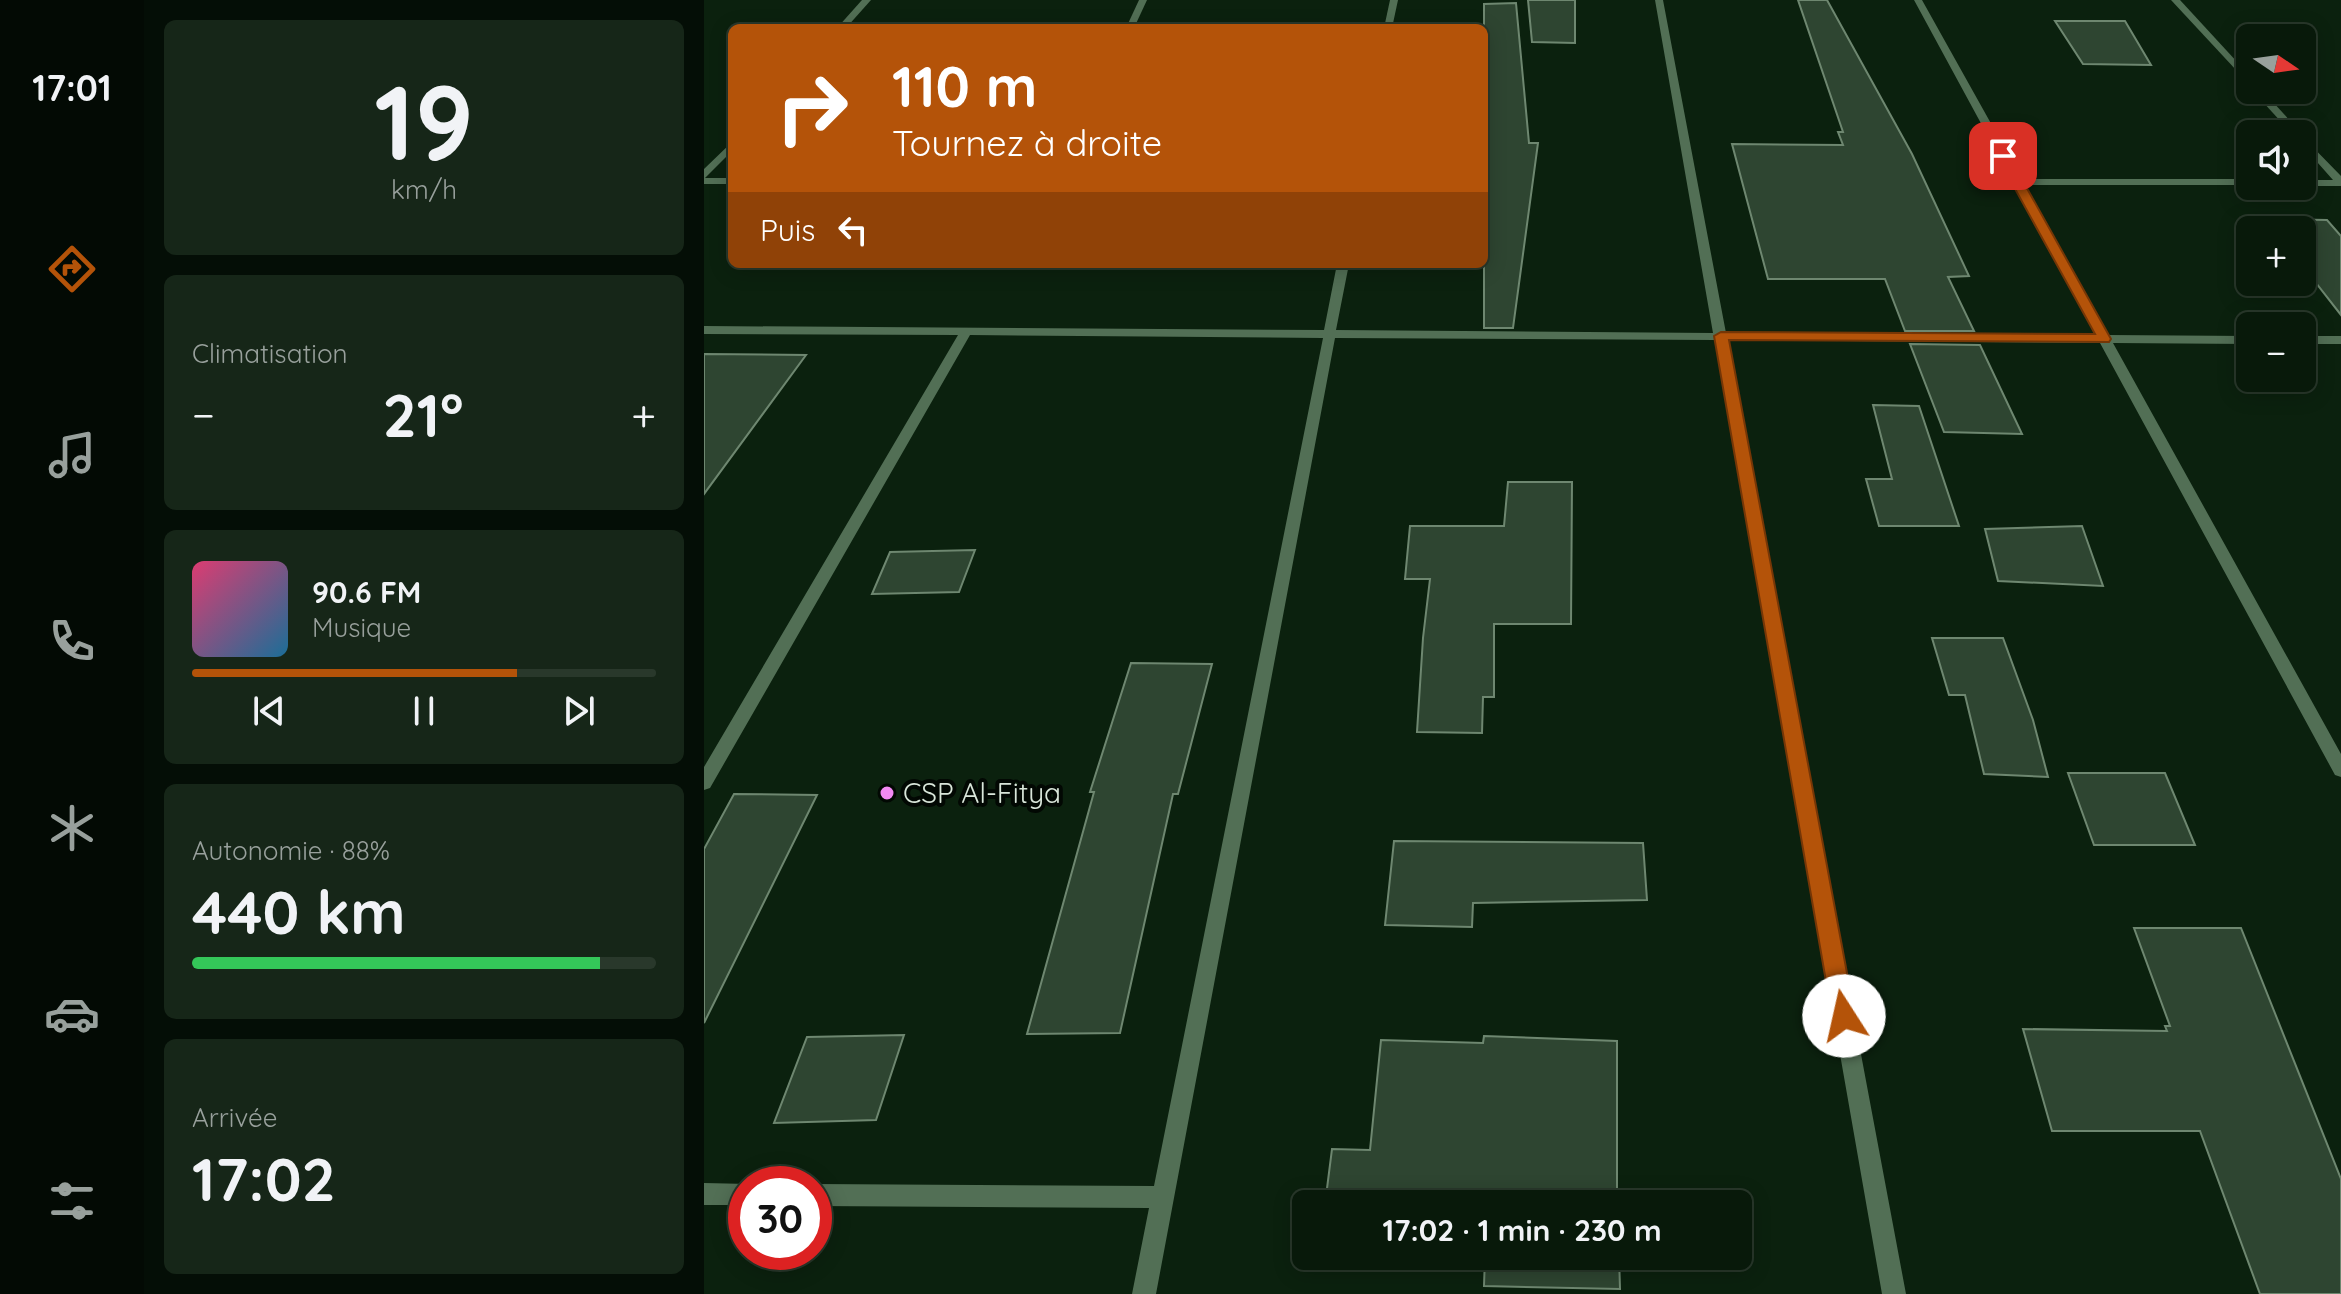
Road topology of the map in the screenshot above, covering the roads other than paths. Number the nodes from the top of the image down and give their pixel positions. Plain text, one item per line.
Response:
1 (867, 0) edge
2 (1143, 0) edge
3 (1394, 0) edge
4 (1659, 0) edge
5 (1918, 0) edge
6 (2175, 0) edge
7 (845, 24) edge
8 (1132, 24) edge
9 (1389, 24) edge
10 (2236, 67) edge
11 (2270, 104) edge
12 (2284, 120) edge
13 (728, 150) edge
14 (2316, 154) edge
15 (704, 178) edge
16 (728, 181) edge
17 (2017, 182) junction
18 (2236, 182) edge
19 (2341, 182) edge
20 (2316, 183) edge
21 (1342, 268) edge
22 (704, 330) edge
23 (966, 332) junction
24 (1329, 334) junction
25 (1721, 336) junction
26 (2104, 339) junction
27 (2236, 340) edge
28 (2316, 340) edge
29 (2341, 340) edge
30 (2341, 770) edge
31 (704, 783) edge
32 (704, 1194) edge
33 (728, 1194) edge
34 (832, 1195) edge
35 (1163, 1197) junction
36 (1144, 1294) edge
37 (1894, 1294) edge

1 - 7 street
2 - 8 street
3 - 9 street
4 - 25 street
5 - 17 street
6 - 10 street
11 - 12 street
13 - 15 street
14 - 19 street
15 - 16 street
17 - 18 street
17 - 26 street
19 - 20 street
21 - 24 street
22 - 23 street
23 - 24 street
23 - 31 street
24 - 25 street
24 - 35 street
25 - 26 street
25 - 37 street
26 - 27 street
26 - 30 street
28 - 29 street
32 - 33 street
34 - 35 street
35 - 36 street

